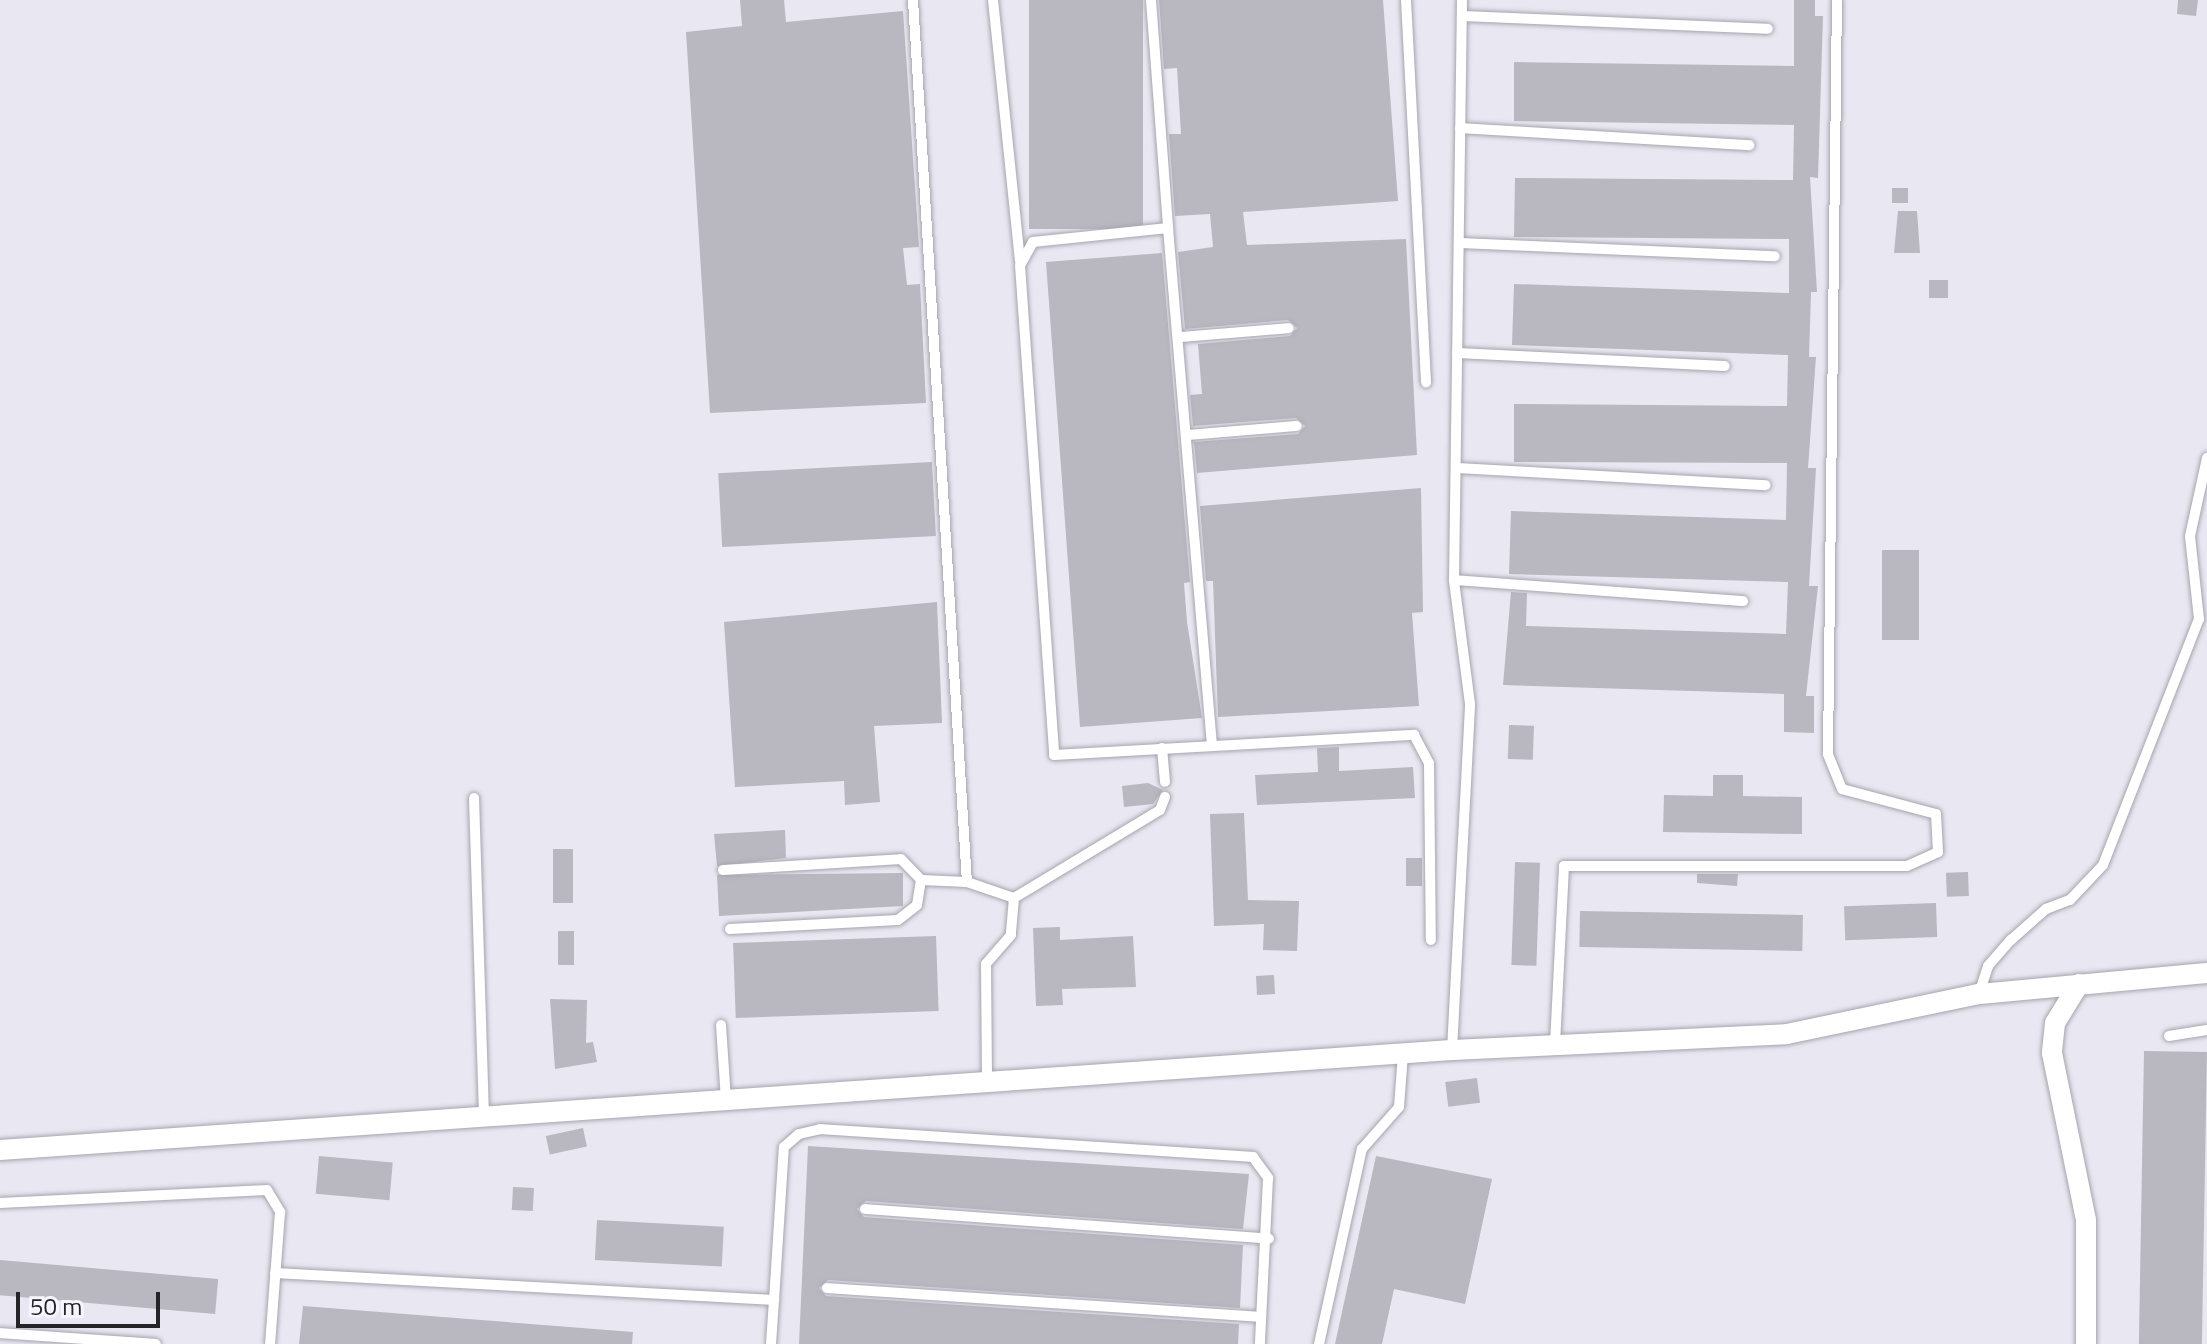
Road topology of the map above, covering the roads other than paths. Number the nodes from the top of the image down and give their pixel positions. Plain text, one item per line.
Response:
1 (913, 0) edge
2 (993, 0) edge
3 (1151, 0) edge
4 (1406, 0) edge
5 (1462, 0) edge
6 (1837, 0) edge
7 (1462, 16) junction
8 (1768, 29) dead end
9 (1460, 128) junction
10 (1750, 145) dead end
11 (1168, 228) junction
12 (1459, 243) junction
13 (1775, 256) dead end
14 (1020, 265) junction
15 (1289, 328) dead end
16 (1180, 337) junction
17 (1457, 353) junction
18 (1725, 366) dead end
19 (1426, 382) dead end
20 (1297, 426) dead end
21 (1187, 435) junction
22 (2207, 458) edge
23 (1458, 468) junction
24 (1766, 485) dead end
25 (1454, 580) junction
26 (1743, 601) dead end
27 (1212, 745) junction
28 (1162, 748) junction
29 (1165, 782) dead end
30 (1165, 797) dead end
31 (474, 798) dead end
32 (723, 870) dead end
33 (921, 880) junction
34 (967, 882) junction
35 (1014, 898) junction
36 (730, 929) dead end
37 (1431, 940) dead end
38 (2207, 973) edge
39 (2079, 984) junction
40 (1979, 994) junction
41 (721, 1025) dead end
42 (2207, 1030) edge
43 (2169, 1036) dead end
44 (1555, 1044) junction
45 (1452, 1050) junction
46 (1403, 1054) junction
47 (987, 1086) junction
48 (726, 1101) junction
49 (484, 1113) junction
50 (0, 1150) edge
51 (0, 1203) edge
52 (865, 1209) dead end
53 (1269, 1239) junction
54 (275, 1273) junction
55 (827, 1288) dead end
56 (774, 1300) junction
57 (1261, 1317) junction
58 (0, 1333) edge
59 (156, 1344) edge
60 (270, 1344) edge
61 (771, 1344) edge
62 (1260, 1344) edge
63 (1319, 1344) edge
64 (2086, 1344) edge

1 - 34 lane
2 - 14 lane
3 - 11 lane
4 - 19 lane
5 - 7 lane
6 - 44 lane
7 - 8 lane
7 - 9 lane
9 - 10 lane
9 - 12 lane
11 - 14 lane
11 - 16 lane
12 - 13 lane
12 - 17 lane
14 - 28 lane
15 - 16 lane
16 - 21 lane
17 - 18 lane
17 - 23 lane
20 - 21 lane
21 - 27 lane
22 - 40 lane
23 - 24 lane
23 - 25 lane
25 - 26 lane
25 - 45 lane
27 - 28 lane
27 - 37 lane
28 - 29 lane
30 - 35 lane
31 - 49 lane
32 - 33 lane
33 - 34 lane
33 - 36 lane
34 - 35 lane
35 - 47 lane
38 - 39 street
39 - 40 street
39 - 64 street
40 - 44 street
41 - 48 lane
42 - 43 lane
44 - 45 street
45 - 46 street
46 - 47 street
46 - 63 lane
47 - 48 street
48 - 49 street
49 - 50 street
51 - 54 lane
52 - 53 lane
53 - 56 lane
53 - 57 lane
54 - 56 lane
54 - 60 lane
55 - 57 lane
56 - 61 lane
57 - 62 lane
58 - 59 lane

